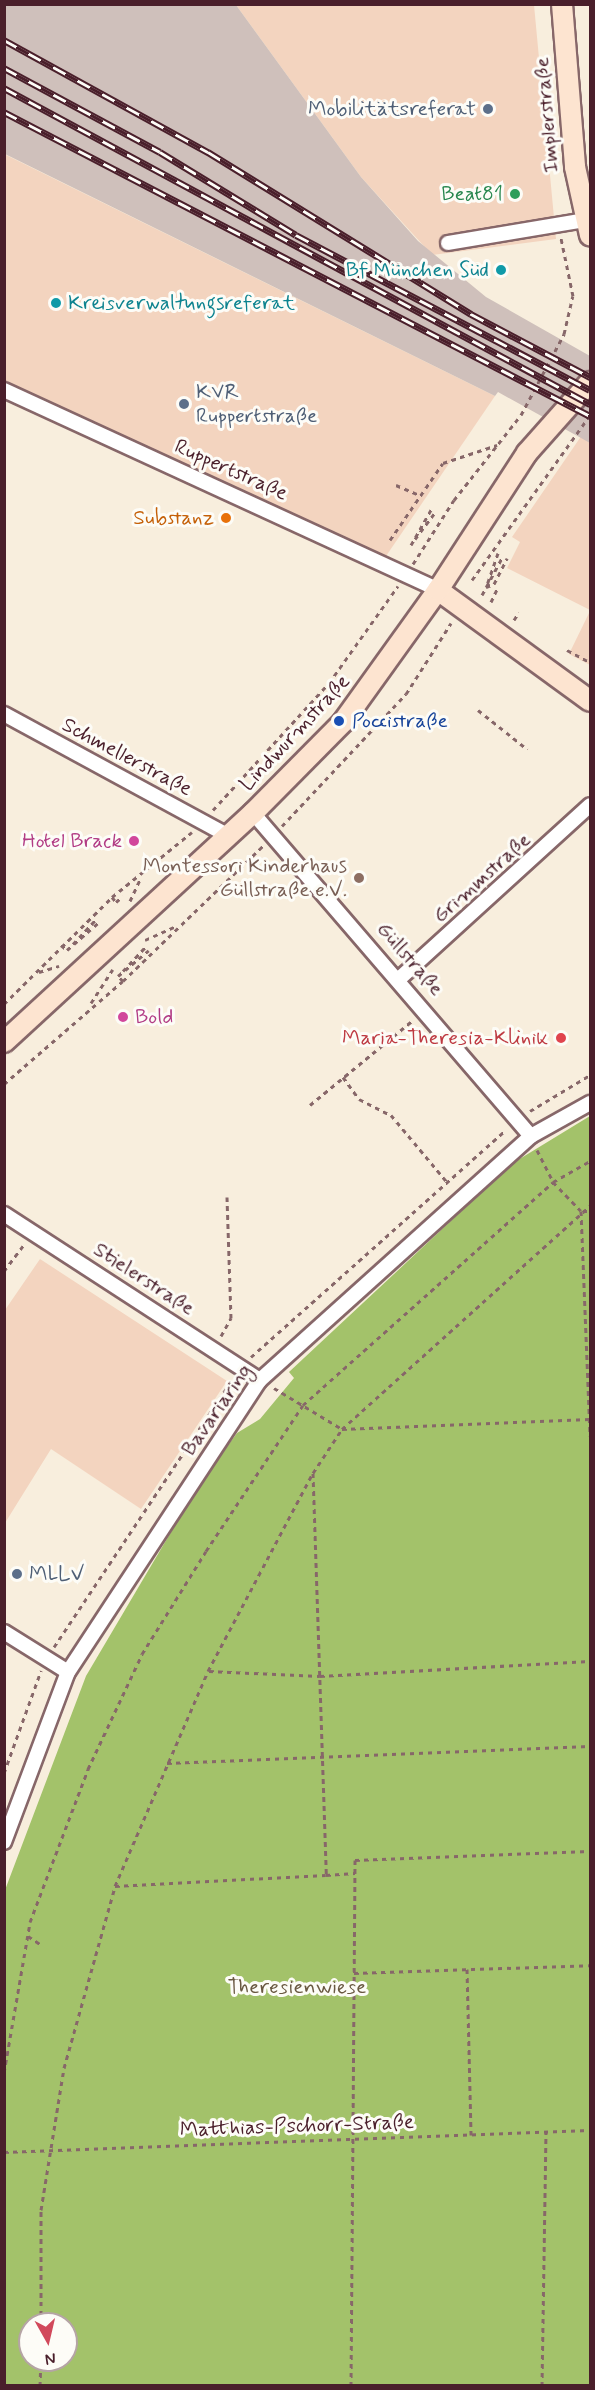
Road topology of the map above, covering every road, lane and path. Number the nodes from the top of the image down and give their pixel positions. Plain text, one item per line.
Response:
1 (562, 4) edge
2 (557, 225) junction
3 (589, 228) edge
4 (448, 243) dead end
5 (591, 382) edge
6 (4, 390) edge
7 (591, 415) edge
8 (498, 445) junction
9 (396, 485) dead end
10 (419, 495) junction
11 (432, 508) dead end
12 (436, 511) dead end
13 (390, 540) dead end
14 (414, 540) junction
15 (411, 545) dead end
16 (422, 550) dead end
17 (498, 553) dead end
18 (407, 573) junction
19 (472, 580) dead end
20 (486, 587) junction
21 (497, 589) dead end
22 (438, 590) junction
23 (482, 595) dead end
24 (491, 602) dead end
25 (519, 612) dead end
26 (514, 620) dead end
27 (452, 621) dead end
28 (563, 657) dead end
29 (591, 662) edge
30 (591, 701) edge
31 (478, 710) dead end
32 (4, 714) edge
33 (527, 749) dead end
34 (591, 805) edge
35 (253, 813) junction
36 (202, 822) junction
37 (274, 835) junction
38 (229, 836) junction
39 (123, 896) dead end
40 (112, 897) junction
41 (96, 921) dead end
42 (176, 927) junction
43 (61, 944) junction
44 (146, 946) dead end
45 (149, 950) dead end
46 (122, 972) junction
47 (399, 979) junction
48 (123, 981) junction
49 (4, 1004) edge
50 (90, 1004) junction
51 (426, 1010) junction
52 (4, 1042) edge
53 (343, 1077) junction
54 (4, 1084) edge
55 (591, 1103) edge
56 (310, 1105) dead end
57 (531, 1136) junction
58 (591, 1161) edge
59 (447, 1182) dead end
60 (553, 1182) junction
61 (227, 1197) dead end
62 (591, 1206) edge
63 (581, 1211) junction
64 (591, 1211) edge
65 (4, 1214) edge
66 (22, 1247) dead end
67 (4, 1271) edge
68 (585, 1297) junction
69 (591, 1297) edge
70 (213, 1348) junction
71 (260, 1380) junction
72 (303, 1405) junction
73 (590, 1419) edge
74 (342, 1429) junction
75 (591, 1436) edge
76 (312, 1473) junction
77 (4, 1632) edge
78 (591, 1661) edge
79 (208, 1671) junction
80 (68, 1672) junction
81 (320, 1676) junction
82 (591, 1746) edge
83 (321, 1755) junction
84 (166, 1764) junction
85 (4, 1842) edge
86 (591, 1851) edge
87 (355, 1873) junction
88 (326, 1875) junction
89 (115, 1886) junction
90 (28, 1936) junction
91 (40, 1944) dead end
92 (591, 1965) edge
93 (467, 1969) junction
94 (354, 1972) junction
95 (4, 2073) edge
96 (591, 2130) edge
97 (546, 2132) junction
98 (471, 2135) junction
99 (353, 2139) junction
100 (53, 2151) junction
101 (4, 2152) edge
102 (41, 2312) edge
103 (351, 2385) edge
104 (542, 2385) edge

1 - 3 main road, Implerstraße
2 - 3 street
2 - 4 street
2 - 8 path
5 - 22 main road, Lindwurmstraße
6 - 18 street, Ruppertstraße
7 - 19 path
8 - 10 path
8 - 16 path
9 - 10 path
10 - 13 path
11 - 14 path
12 - 14 path
14 - 15 path
17 - 20 path
18 - 22 street, Ruppertstraße
18 - 36 path, Lindwurmstraße
20 - 20 path
20 - 23 path
21 - 24 path
22 - 30 main road
22 - 35 main road, Lindwurmstraße
25 - 26 path
27 - 37 path
28 - 29 path
31 - 33 path
32 - 36 street, Schmellerstraße
34 - 47 street, Grimmstraße
35 - 37 street, Güllstraße
35 - 38 main road, Lindwurmstraße
36 - 38 street, Schmellerstraße
36 - 40 path, Lindwurmstraße
37 - 42 path
37 - 47 street, Güllstraße
38 - 52 main road, Lindwurmstraße
39 - 40 path
40 - 43 path, Lindwurmstraße
41 - 43 path
42 - 48 path
42 - 50 path
43 - 49 path, Lindwurmstraße
44 - 46 path
45 - 46 path
46 - 48 path
47 - 51 street, Güllstraße
48 - 50 path
50 - 54 path
51 - 53 path
51 - 57 street, Güllstraße
53 - 56 path
53 - 59 path
55 - 57 street, Bavariaring
57 - 60 path
57 - 71 street, Bavariaring
58 - 60 path
60 - 63 path
60 - 72 path
61 - 70 path
62 - 63 path
63 - 64 path
63 - 68 path
63 - 74 path
65 - 70 street, Stielerstraße
66 - 67 path
68 - 69 path
68 - 73 path
70 - 71 street, Stielerstraße
71 - 72 path
71 - 80 street, Bavariaring
72 - 74 path
72 - 90 path
73 - 74 path
73 - 75 path
74 - 76 path
76 - 79 path
76 - 81 path
77 - 80 street
78 - 81 path
79 - 81 path
79 - 84 path
80 - 85 street, Bavariaring
81 - 83 path
82 - 83 path
83 - 84 path
83 - 88 path
84 - 89 path
86 - 87 path
87 - 88 path
87 - 94 path
88 - 89 path
89 - 100 path
90 - 91 path
90 - 95 path
92 - 93 path
93 - 94 path
93 - 98 path
94 - 99 path
96 - 97 path, Matthias-Pschorr-Straße
97 - 98 path, Matthias-Pschorr-Straße
97 - 104 path
98 - 99 path, Matthias-Pschorr-Straße
99 - 100 path, Matthias-Pschorr-Straße
99 - 103 path
100 - 101 path, Matthias-Pschorr-Straße
100 - 102 path

